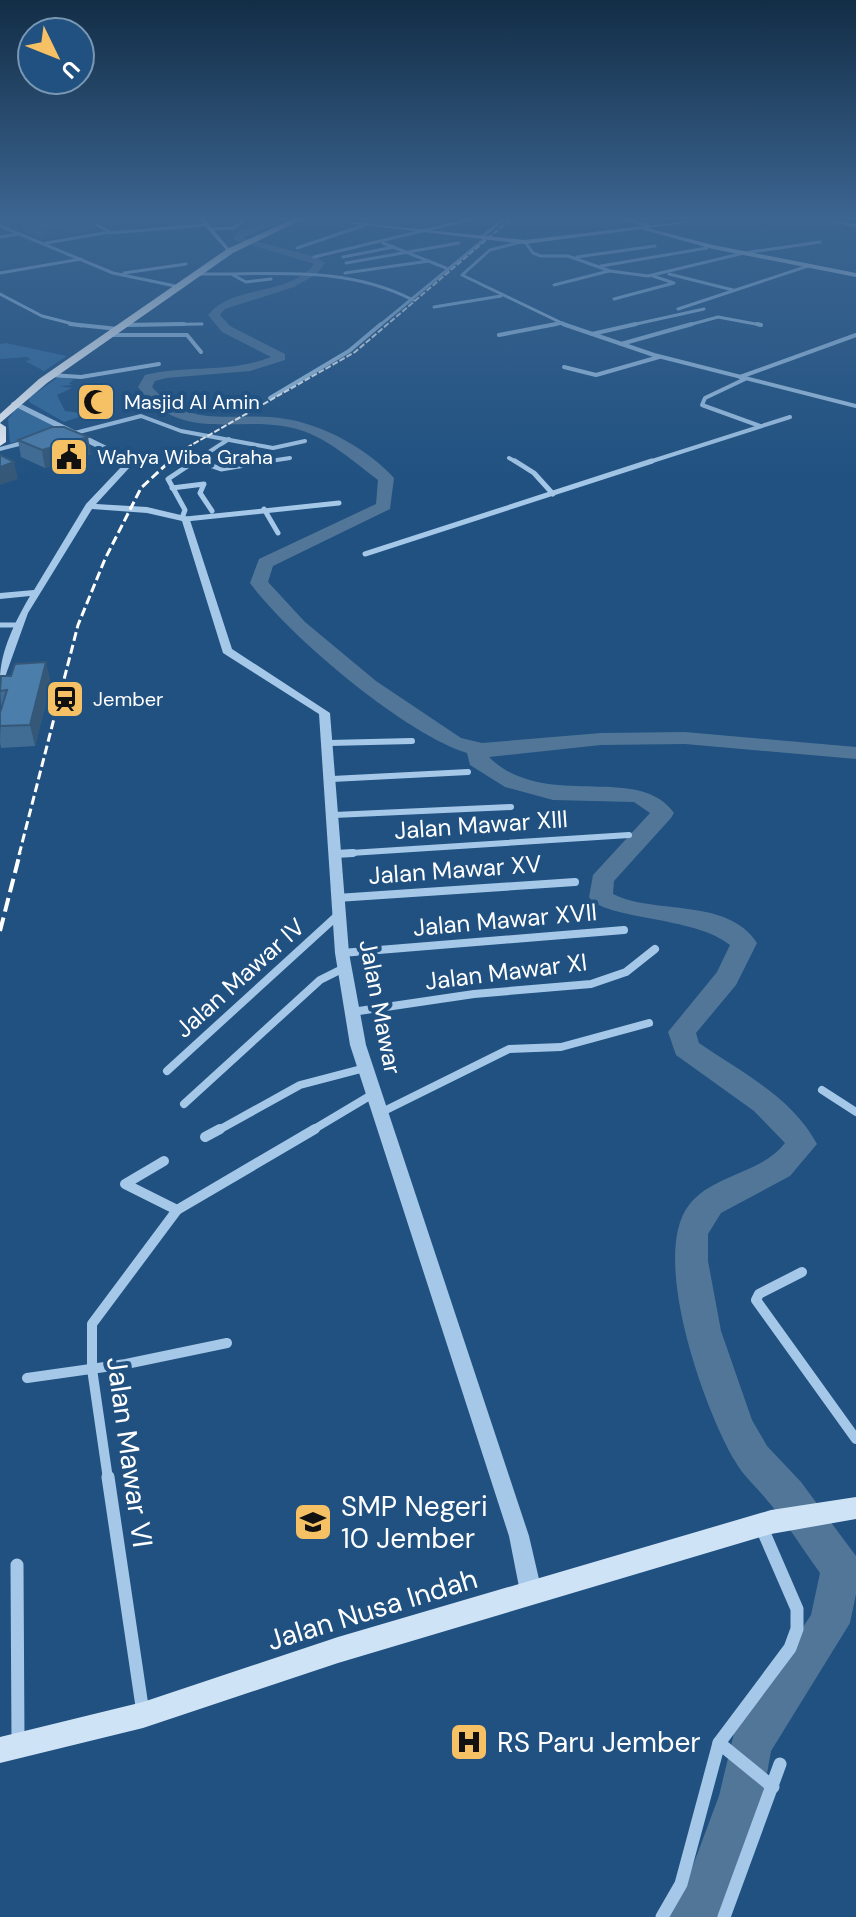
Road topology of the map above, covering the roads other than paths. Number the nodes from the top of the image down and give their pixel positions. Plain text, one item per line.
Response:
1 (21, 306) edge
2 (151, 306) edge
3 (405, 306) edge
4 (437, 306) edge
5 (528, 306) edge
6 (686, 306) edge
7 (434, 307) dead end
8 (678, 309) dead end
9 (704, 309) dead end
10 (564, 323) junction
11 (202, 324) dead end
12 (761, 325) dead end
13 (116, 330) junction
14 (499, 335) dead end
15 (591, 335) junction
16 (856, 335) edge
17 (621, 344) junction
18 (201, 352) dead end
19 (662, 356) junction
20 (159, 364) dead end
21 (564, 367) dead end
22 (51, 375) junction
23 (742, 378) junction
24 (270, 398) dead end
25 (15, 403) junction
26 (856, 406) edge
27 (790, 417) dead end
28 (0, 420) edge
29 (760, 426) junction
30 (0, 427) edge
31 (71, 434) junction
32 (58, 435) edge
33 (43, 438) edge
34 (229, 438) junction
35 (305, 441) dead end
36 (0, 442) edge
37 (0, 449) edge
38 (290, 458) dead end
39 (509, 458) dead end
40 (194, 460) junction
41 (172, 488) junction
42 (553, 494) junction
43 (339, 503) dead end
44 (89, 506) junction
45 (264, 509) junction
46 (212, 511) dead end
47 (184, 518) junction
48 (278, 533) dead end
49 (365, 554) dead end
50 (36, 593) junction
51 (0, 596) edge
52 (23, 617) junction
53 (0, 625) edge
54 (0, 677) edge
55 (412, 741) dead end
56 (329, 743) junction
57 (468, 772) dead end
58 (332, 779) junction
59 (511, 807) dead end
60 (334, 815) junction
61 (629, 835) dead end
62 (335, 854) junction
63 (575, 882) dead end
64 (337, 898) junction
65 (339, 914) junction
66 (624, 930) dead end
67 (655, 949) dead end
68 (343, 961) junction
69 (352, 1013) junction
70 (649, 1023) dead end
71 (365, 1068) junction
72 (167, 1071) dead end
73 (822, 1090) dead end
74 (373, 1094) junction
75 (184, 1104) dead end
76 (856, 1112) edge
77 (380, 1114) junction
78 (205, 1137) dead end
79 (164, 1161) dead end
80 (177, 1210) junction
81 (802, 1272) dead end
82 (227, 1343) dead end
83 (92, 1369) junction
84 (27, 1378) dead end
85 (856, 1439) edge
86 (856, 1508) edge
87 (766, 1523) junction
88 (17, 1565) dead end
89 (531, 1592) junction
90 (143, 1715) junction
91 (724, 1746) junction
92 (9, 1747) edge
93 (780, 1764) dead end
94 (770, 1785) junction
95 (662, 1917) edge
96 (724, 1917) edge

1 - 13 street
2 - 13 highway
3 - 24 street
4 - 7 street
5 - 10 street
6 - 8 street
9 - 15 street
10 - 14 street
10 - 15 street
11 - 13 street
12 - 17 street
13 - 18 street
13 - 22 highway
15 - 17 street
16 - 23 street
17 - 19 street
19 - 21 street
19 - 23 street
20 - 22 street
22 - 25 highway
23 - 26 street
23 - 29 street
25 - 28 highway
25 - 31 street
27 - 29 street
29 - 42 street
30 - 36 highway
31 - 32 street
31 - 34 street
31 - 44 street
33 - 37 street
34 - 35 street
34 - 40 street
38 - 40 street
39 - 42 street
40 - 41 street
41 - 46 street
41 - 47 street
42 - 49 street
43 - 45 street
44 - 47 street
44 - 50 street
45 - 47 street
45 - 48 street
47 - 56 street, Jalan Mawar
50 - 51 street
50 - 52 street
52 - 53 street
52 - 54 street
55 - 56 street
56 - 58 street, Jalan Mawar
57 - 58 street
58 - 60 street, Jalan Mawar
59 - 60 street
60 - 62 street, Jalan Mawar
61 - 62 street, Jalan Mawar XIII
62 - 64 street, Jalan Mawar
63 - 64 street, Jalan Mawar XV
64 - 65 street, Jalan Mawar
65 - 68 street, Jalan Mawar
65 - 72 street, Jalan Mawar IV
66 - 68 street, Jalan Mawar XVII
67 - 69 street, Jalan Mawar XI
68 - 69 street, Jalan Mawar
68 - 75 street
69 - 71 street, Jalan Mawar
70 - 77 street
71 - 74 street, Jalan Mawar
71 - 78 street
73 - 76 street
74 - 77 street, Jalan Mawar
74 - 80 street, Jalan Mawar VI
77 - 89 street, Jalan Mawar
79 - 80 street
80 - 83 street, Jalan Mawar VI
81 - 85 street
82 - 83 street
83 - 84 street
83 - 90 street, Jalan Mawar VI
86 - 87 main road, Jalan Nusa Indah
87 - 89 main road, Jalan Nusa Indah
87 - 91 street
88 - 92 street
89 - 90 main road, Jalan Nusa Indah
90 - 92 main road, Jalan Nusa Indah
91 - 94 street
91 - 95 street
93 - 94 street
94 - 96 street

